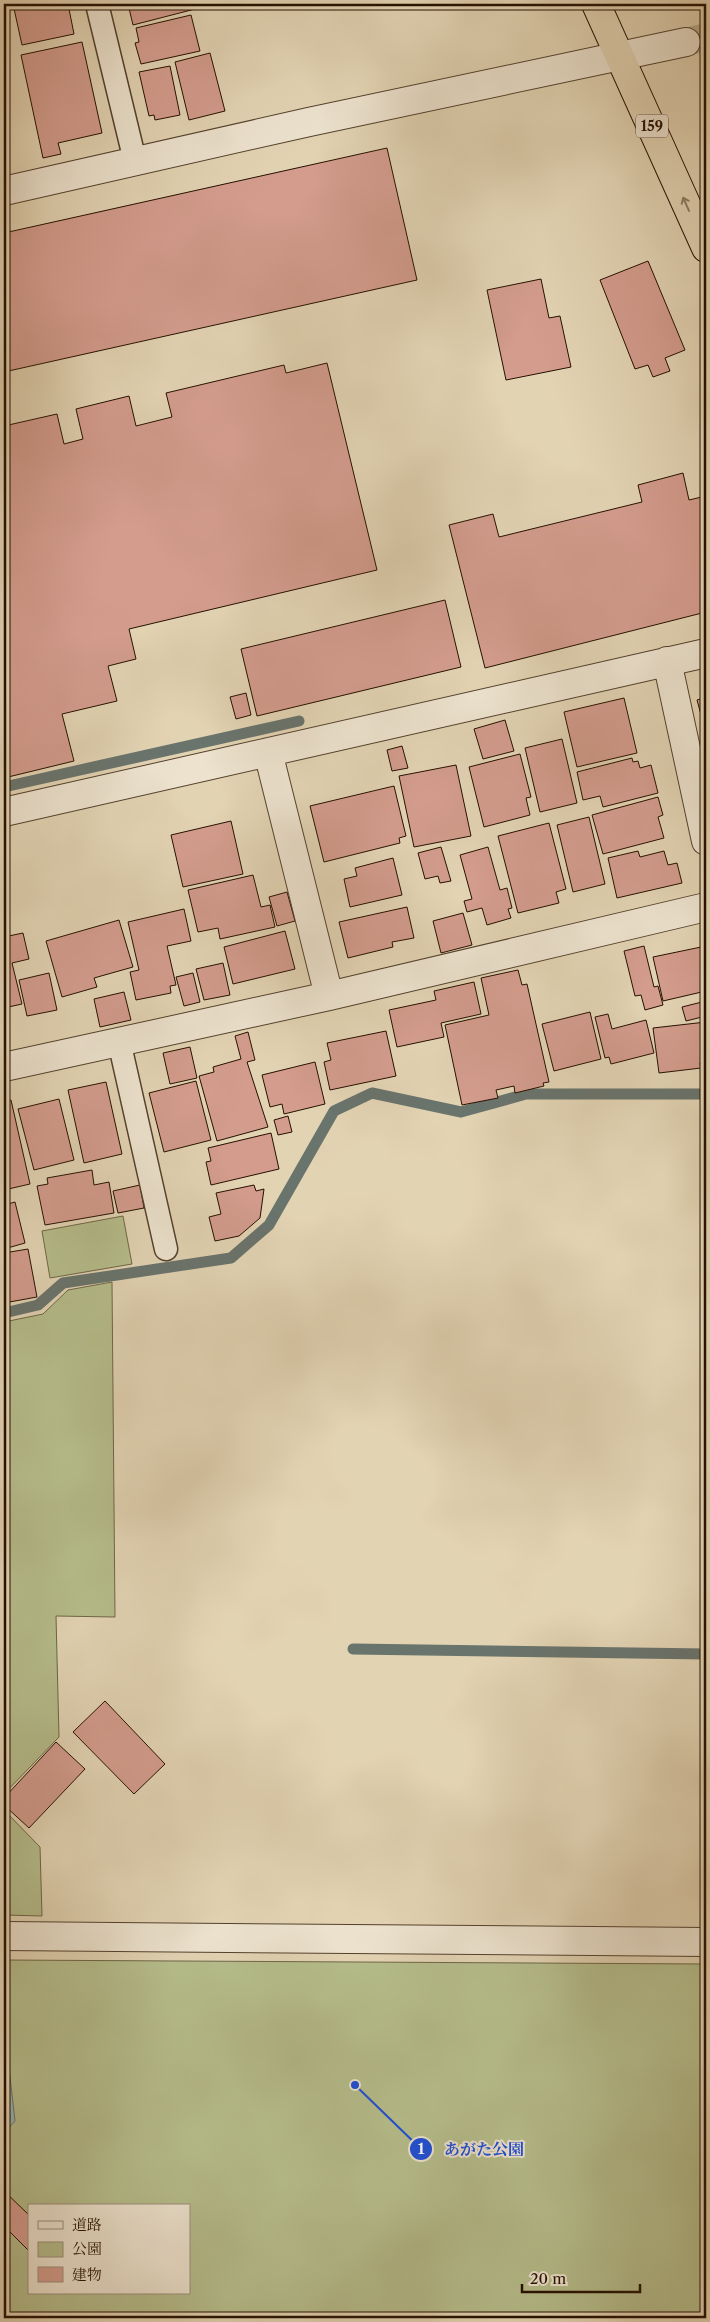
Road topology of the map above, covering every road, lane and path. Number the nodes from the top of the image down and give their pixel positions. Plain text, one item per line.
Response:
1 (97, 4) edge
2 (596, 4) edge
3 (686, 42) tunnel mouth
4 (621, 55) junction
5 (135, 161) junction
6 (4, 191) edge
7 (706, 248) edge
8 (706, 653) edge
9 (667, 661) junction
10 (268, 752) junction
11 (4, 812) edge
12 (706, 841) edge
13 (706, 907) edge
14 (329, 996) junction
15 (119, 1042) junction
16 (4, 1067) edge
17 (166, 1249) dead end
18 (4, 1936) edge
19 (706, 1942) edge

1 - 5 lane
2 - 4 highway, 159
3 - 4 street
4 - 5 street
7 -> 4 highway, 159
5 - 6 street
8 - 9 street
9 - 10 street
9 - 12 street
10 - 11 street
10 - 14 street
13 - 14 street
14 - 15 street
15 - 16 street
15 - 17 lane
18 - 19 street

